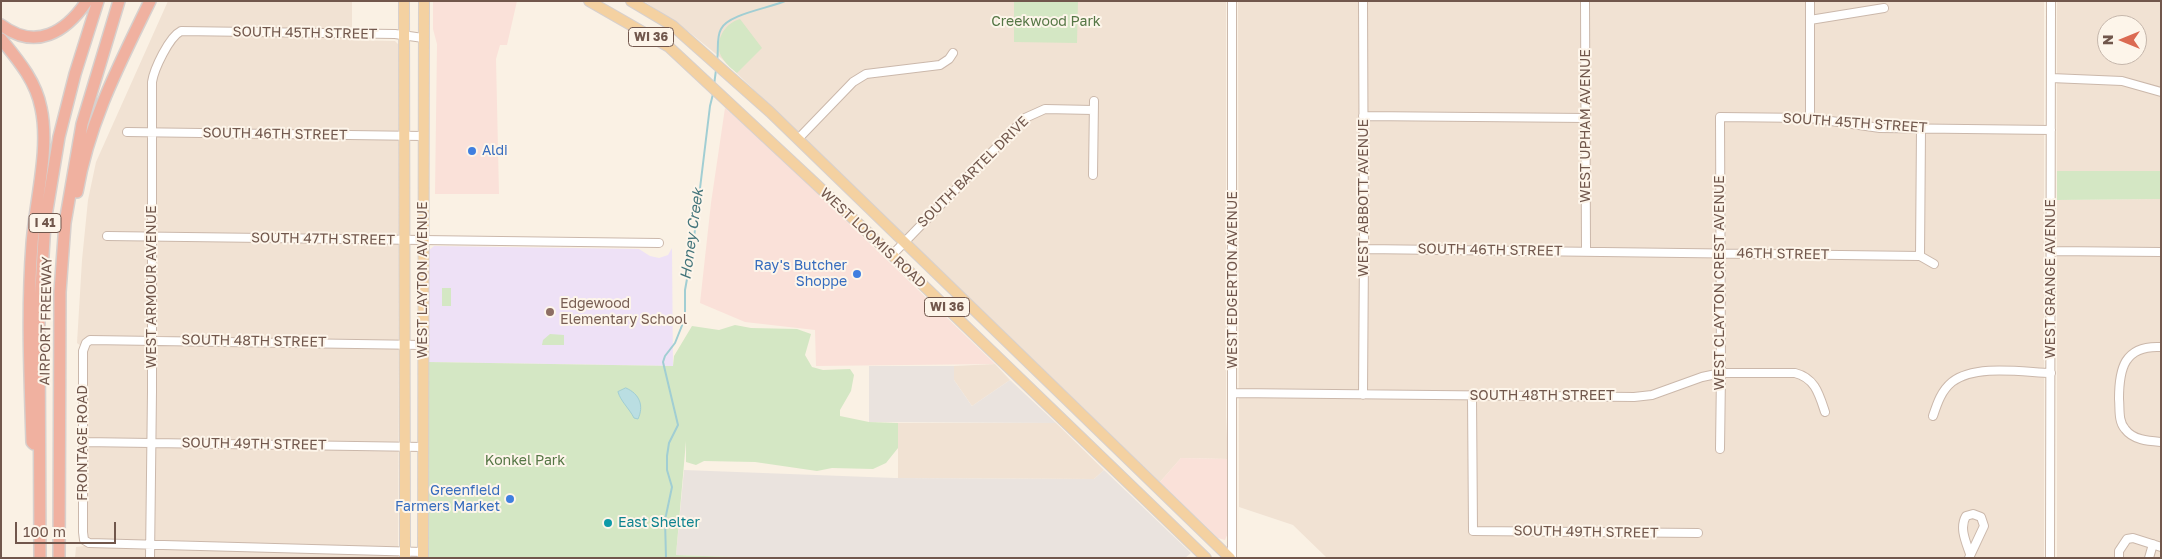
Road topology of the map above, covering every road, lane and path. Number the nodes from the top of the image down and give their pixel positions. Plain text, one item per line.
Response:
1 (87, 1) edge
2 (98, 1) edge
3 (119, 1) edge
4 (150, 1) edge
5 (404, 1) edge
6 (424, 1) edge
7 (589, 1) edge
8 (631, 1) edge
9 (1232, 1) edge
10 (1363, 1) edge
11 (1586, 1) edge
12 (1810, 1) edge
13 (2051, 1) edge
14 (1884, 8) dead end
15 (1810, 20) junction
16 (1, 25) edge
17 (186, 31) joint
18 (404, 35) junction
19 (423, 38) junction
20 (1, 39) edge
21 (689, 40) junction
22 (953, 53) dead end
23 (678, 55) junction
24 (2051, 78) junction
25 (2161, 92) edge
26 (1094, 101) dead end
27 (1093, 110) junction
28 (1364, 116) junction
29 (1720, 117) joint
30 (1586, 118) junction
31 (1810, 118) junction
32 (1921, 129) junction
33 (2051, 130) junction
34 (127, 132) dead end
35 (152, 132) junction
36 (405, 135) junction
37 (423, 136) junction
38 (798, 138) junction
39 (1093, 175) dead end
40 (107, 236) dead end
41 (153, 236) junction
42 (405, 240) junction
43 (423, 240) junction
44 (659, 243) dead end
45 (903, 243) junction
46 (1364, 249) junction
47 (2051, 251) junction
48 (1586, 252) junction
49 (1616, 252) joint
50 (2161, 252) edge
51 (1720, 254) junction
52 (892, 255) junction
53 (1920, 256) junction
54 (1934, 264) dead end
55 (60, 292) junction
56 (152, 339) junction
57 (86, 343) joint
58 (405, 344) junction
59 (423, 345) junction
60 (2161, 347) edge
61 (2051, 372) junction
62 (1722, 373) junction
63 (1233, 393) junction
64 (1363, 394) junction
65 (1472, 396) junction
66 (1071, 404) junction
67 (1826, 412) dead end
68 (1060, 416) junction
69 (1933, 416) dead end
70 (83, 442) junction
71 (2161, 442) edge
72 (151, 443) junction
73 (405, 446) junction
74 (424, 446) junction
75 (1720, 449) dead end
76 (39, 451) junction
77 (1202, 531) junction
78 (1698, 533) dead end
79 (1190, 542) junction
80 (150, 544) junction
81 (2152, 544) junction
82 (2161, 546) edge
83 (405, 554) edge
84 (423, 555) edge
85 (1970, 556) edge
86 (40, 558) edge
87 (59, 558) edge
88 (150, 558) edge
89 (1206, 558) edge
90 (1231, 558) edge
91 (2050, 558) edge
92 (2119, 558) edge
93 (2149, 558) edge

1 - 16 highway
2 - 76 highway, AIRPORT FREEWAY / I 41
3 - 55 highway, AIRPORT FREEWAY / I 41
4 - 55 highway
5 - 18 main road, WEST LAYTON AVENUE
6 - 19 main road, WEST LAYTON AVENUE
7 - 23 main road, WEST LOOMIS ROAD / WI 36
8 - 21 main road, WEST LOOMIS ROAD / WI 36
9 - 63 street, WEST EDGERTON AVENUE
10 - 28 street, WEST ABBOTT AVENUE
11 - 30 street, WEST UPHAM AVENUE
12 - 15 street
13 - 24 street, WEST GRANGE AVENUE
14 - 15 street
15 - 31 street
17 - 18 street, SOUTH 45TH STREET
17 - 35 street, WEST ARMOUR AVENUE
18 - 19 street, SOUTH 45TH STREET
18 - 36 main road, WEST LAYTON AVENUE
19 - 37 main road, WEST LAYTON AVENUE
20 - 76 highway
21 - 23 main road
21 - 38 main road, WEST LOOMIS ROAD / WI 36
22 - 38 street
23 - 52 main road, WEST LOOMIS ROAD / WI 36
24 - 25 street
24 - 33 street, WEST GRANGE AVENUE
26 - 27 street
27 - 39 street
27 - 45 street, SOUTH BARTEL DRIVE
28 - 30 street
28 - 46 street, WEST ABBOTT AVENUE
29 - 31 street, SOUTH 45TH STREET
29 - 51 street, WEST CLAYTON CREST AVENUE
30 - 48 street, WEST UPHAM AVENUE
31 - 32 street, SOUTH 45TH STREET
32 - 33 street, SOUTH 45TH STREET
32 - 53 street
33 - 47 street, WEST GRANGE AVENUE
34 - 35 street, SOUTH 46TH STREET
35 - 36 street, SOUTH 46TH STREET
35 - 41 street, WEST ARMOUR AVENUE
36 - 37 street, SOUTH 46TH STREET
36 - 42 main road, WEST LAYTON AVENUE
37 - 43 main road, WEST LAYTON AVENUE
38 - 45 main road, WEST LOOMIS ROAD / WI 36
40 - 41 street, SOUTH 47TH STREET
41 - 42 street, SOUTH 47TH STREET
41 - 56 street, WEST ARMOUR AVENUE
42 - 43 street, SOUTH 47TH STREET
42 - 58 main road, WEST LAYTON AVENUE
43 - 44 street, SOUTH 47TH STREET
43 - 59 main road, WEST LAYTON AVENUE
45 - 52 street, SOUTH BARTEL DRIVE
45 - 66 main road, WEST LOOMIS ROAD / WI 36
46 - 48 street, SOUTH 46TH STREET
46 - 64 street, WEST ABBOTT AVENUE
47 - 50 street
47 - 61 street, WEST GRANGE AVENUE
48 - 49 street, SOUTH 46TH STREET
49 - 51 street, 46TH STREET
51 - 53 street, 46TH STREET
51 - 62 street, WEST CLAYTON CREST AVENUE
52 - 68 main road, WEST LOOMIS ROAD / WI 36
53 - 54 street
55 - 87 highway, AIRPORT FREEWAY / I 41
56 - 57 street, SOUTH 48TH STREET
56 - 58 street, SOUTH 48TH STREET
56 - 72 street, WEST ARMOUR AVENUE
57 - 70 street, FRONTAGE ROAD
58 - 59 street, SOUTH 48TH STREET
58 - 73 main road, WEST LAYTON AVENUE
59 - 74 main road, WEST LAYTON AVENUE
60 - 71 street
61 - 69 street
61 - 91 street, WEST GRANGE AVENUE
62 - 65 street, SOUTH 48TH STREET
62 - 67 street, SOUTH 48TH STREET
62 - 75 street, WEST CLAYTON CREST AVENUE
63 - 64 street, SOUTH 48TH STREET
63 - 90 street, WEST EDGERTON AVENUE
64 - 65 street, SOUTH 48TH STREET
65 - 78 street, SOUTH 49TH STREET
66 - 68 main road
66 - 77 main road, WEST LOOMIS ROAD / WI 36
68 - 79 main road, WEST LOOMIS ROAD / WI 36
70 - 72 street, SOUTH 49TH STREET
70 - 80 street, FRONTAGE ROAD
72 - 73 street, SOUTH 49TH STREET
72 - 80 street, WEST ARMOUR AVENUE
73 - 74 street, SOUTH 49TH STREET
73 - 83 main road, WEST LAYTON AVENUE
74 - 84 main road, WEST LAYTON AVENUE
76 - 86 highway, AIRPORT FREEWAY / I 41
77 - 79 main road
77 - 90 main road, WEST LOOMIS ROAD / WI 36
79 - 89 main road, WEST LOOMIS ROAD / WI 36
80 - 83 street
80 - 88 street, WEST ARMOUR AVENUE
81 - 82 street
81 - 92 street
81 - 93 street
83 - 84 street
85 - 85 street

